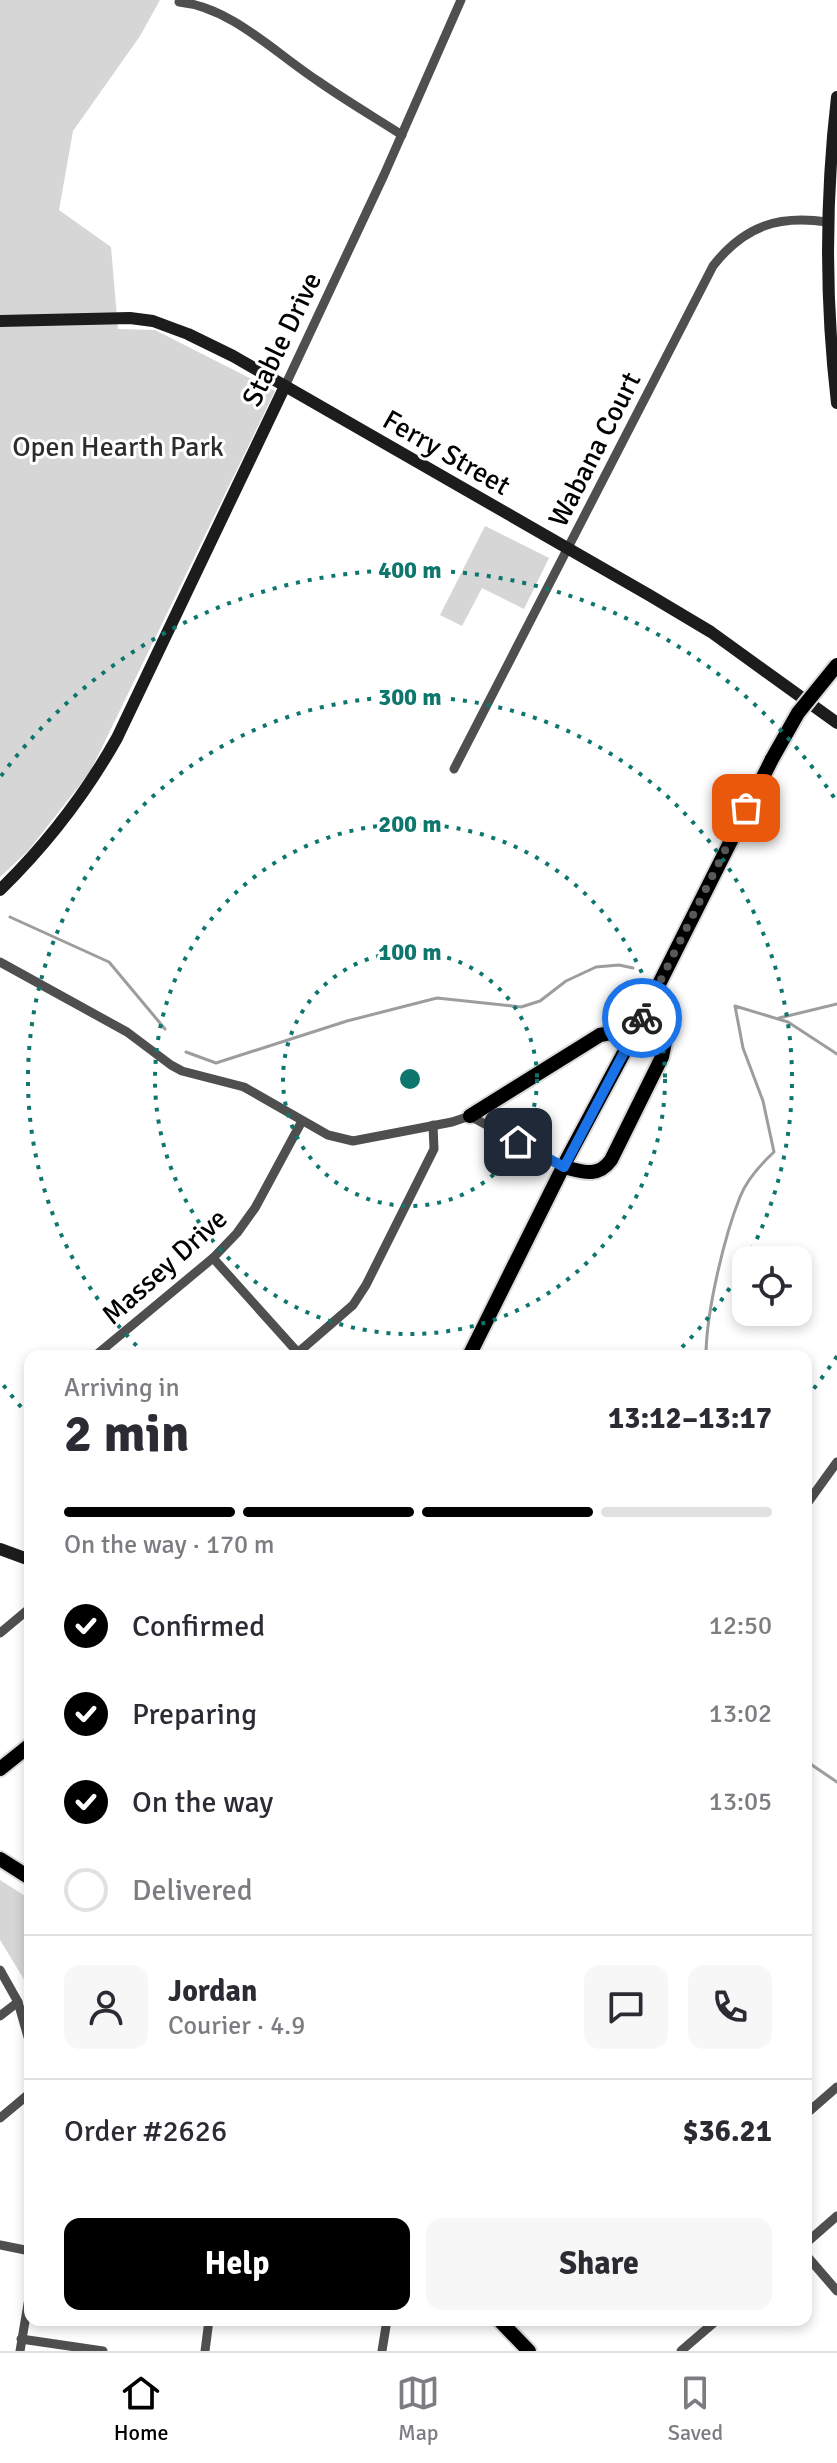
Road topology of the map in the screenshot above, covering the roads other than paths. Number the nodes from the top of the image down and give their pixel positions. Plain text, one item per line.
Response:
1 (461, 0) edge
2 (179, 2) edge
3 (837, 97) edge
4 (402, 135) junction
5 (827, 222) junction
6 (0, 321) edge
7 (285, 386) junction
8 (837, 403) edge
9 (568, 549) junction
10 (837, 665) edge
11 (837, 723) edge
12 (454, 769) dead end
13 (0, 890) edge
14 (0, 962) edge
15 (470, 1116) junction
16 (302, 1121) junction
17 (433, 1125) junction
18 (564, 1167) junction
19 (213, 1258) junction
20 (102, 1350) edge
21 (294, 1350) edge
22 (304, 1350) edge
23 (472, 1350) edge
24 (837, 1462) edge
25 (812, 1497) edge
26 (0, 1549) edge
27 (24, 1558) edge
28 (24, 1613) edge
29 (0, 1633) edge
30 (24, 1750) edge
31 (0, 1769) edge
32 (0, 1859) edge
33 (24, 1872) edge
34 (0, 1970) edge
35 (18, 2002) junction
36 (0, 2016) edge
37 (24, 2023) edge
38 (837, 2087) edge
39 (24, 2098) edge
40 (812, 2109) edge
41 (0, 2118) edge
42 (837, 2216) edge
43 (812, 2238) edge
44 (0, 2245) edge
45 (24, 2250) edge
46 (812, 2262) edge
47 (837, 2291) edge
48 (24, 2323) edge
49 (208, 2326) edge
50 (386, 2326) edge
51 (505, 2326) edge
52 (710, 2326) edge
53 (21, 2339) junction
54 (20, 2351) edge
55 (103, 2351) edge
56 (205, 2351) edge
57 (382, 2351) edge
58 (529, 2351) edge
59 (681, 2351) edge

1 - 4 street, Stable Drive
2 - 4 street
3 - 5 main road
4 - 7 street, Stable Drive
5 - 8 main road
5 - 9 street, Wabana Court
6 - 7 main road, Ferry Street
7 - 9 main road, Ferry Street
7 - 13 main road, Stable Drive
9 - 11 main road, Ferry Street
9 - 12 street, Wabana Court
10 - 18 main road, bridge
14 - 16 street
15 - 17 street
15 - 18 street
15 - 18 main road
16 - 17 street
16 - 19 street, Massey Drive
17 - 22 street
18 - 23 main road
19 - 20 street, Massey Drive
19 - 21 street
24 - 25 street
26 - 27 main road
28 - 29 street
30 - 31 main road
32 - 33 main road
34 - 35 street
35 - 36 street
35 - 37 street
38 - 40 street
39 - 41 street
42 - 43 street
44 - 45 street
46 - 47 street
48 - 53 street
49 - 56 street
50 - 57 street
51 - 58 main road
52 - 59 street
53 - 54 street
53 - 55 street

